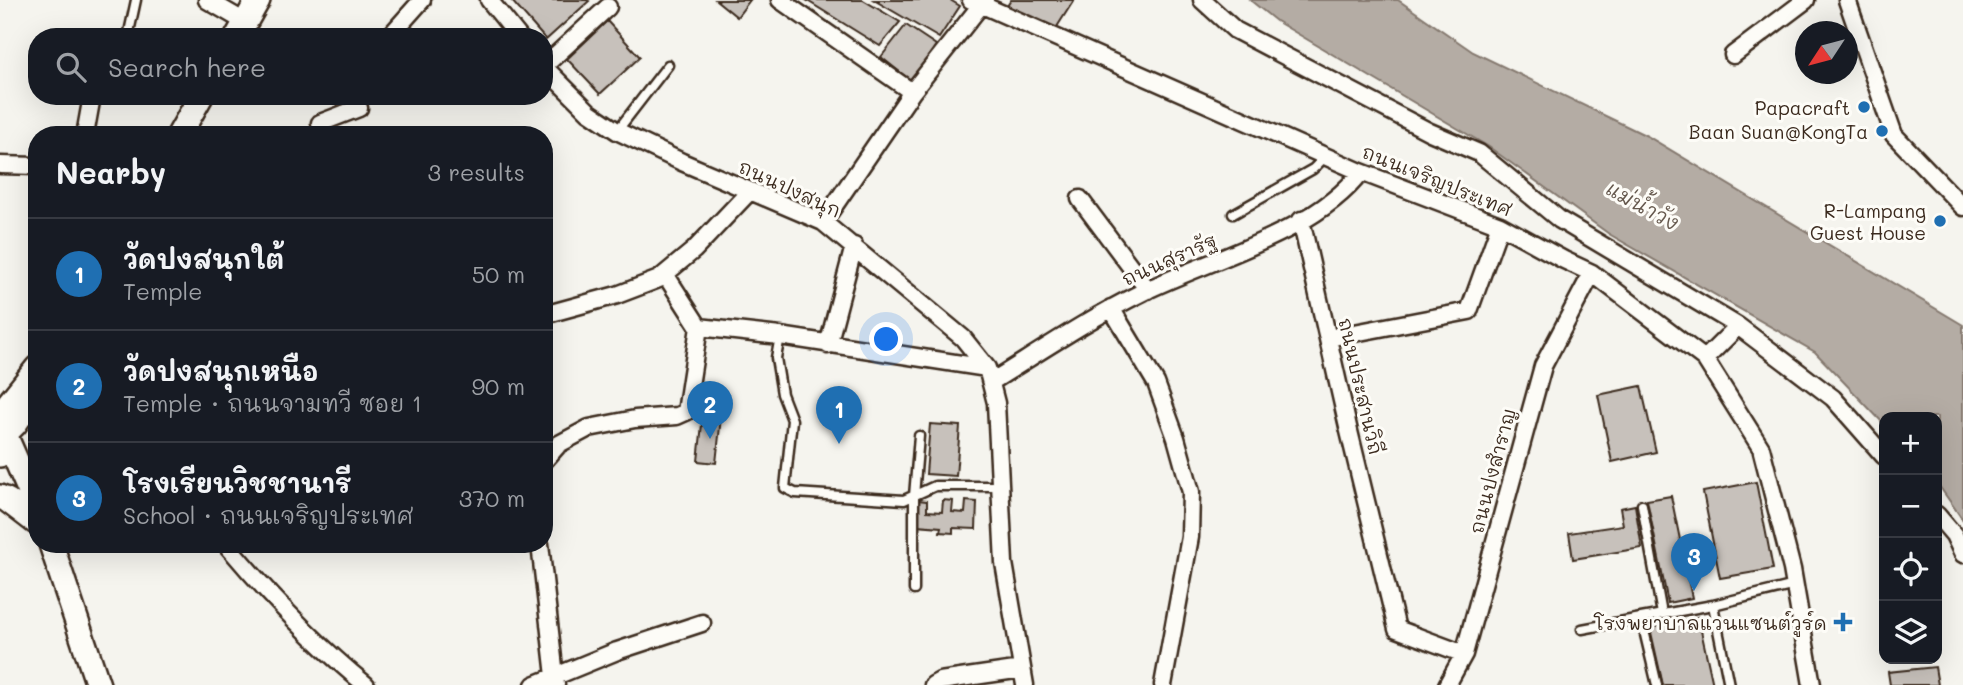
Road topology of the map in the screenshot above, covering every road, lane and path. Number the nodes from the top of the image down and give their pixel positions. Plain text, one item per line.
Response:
1 (136, 0) edge
2 (207, 0) edge
3 (258, 0) edge
4 (422, 0) edge
5 (489, 0) edge
6 (780, 0) edge
7 (1202, 0) edge
8 (1806, 0) edge
9 (1847, 0) edge
10 (979, 2) edge
11 (608, 7) dead end
12 (130, 28) edge
13 (240, 28) edge
14 (242, 28) edge
15 (397, 28) edge
16 (512, 28) edge
17 (1733, 55) dead end
18 (553, 58) edge
19 (668, 65) dead end
20 (553, 75) edge
21 (912, 92) junction
22 (90, 105) edge
23 (196, 105) edge
24 (359, 108) dead end
25 (87, 126) edge
26 (184, 126) edge
27 (321, 126) edge
28 (617, 131) junction
29 (1325, 157) junction
30 (0, 165) edge
31 (28, 166) edge
32 (1361, 173) junction
33 (749, 192) junction
34 (1080, 199) dead end
35 (1963, 206) edge
36 (1233, 214) dead end
37 (1301, 220) junction
38 (824, 222) junction
39 (1500, 225) junction
40 (854, 246) junction
41 (1592, 273) junction
42 (665, 274) junction
43 (1148, 289) junction
44 (1111, 308) junction
45 (553, 313) edge
46 (1738, 326) junction
47 (699, 327) junction
48 (780, 336) junction
49 (1328, 338) junction
50 (828, 345) junction
51 (1704, 359) junction
52 (989, 375) junction
53 (28, 379) edge
54 (28, 402) edge
55 (919, 436) dead end
56 (1, 437) edge
57 (1879, 450) edge
58 (553, 451) edge
59 (1000, 486) junction
60 (28, 490) edge
61 (914, 496) junction
62 (0, 497) edge
63 (1642, 505) dead end
64 (28, 516) edge
65 (1942, 521) edge
66 (54, 553) edge
67 (234, 553) edge
68 (541, 553) edge
69 (1963, 554) edge
70 (1795, 585) junction
71 (914, 590) dead end
72 (1713, 606) junction
73 (1662, 614) junction
74 (1642, 618) junction
75 (702, 624) dead end
76 (1582, 629) dead end
77 (1464, 654) junction
78 (1023, 677) edge
79 (555, 681) edge
80 (97, 685) edge
81 (366, 685) edge
82 (534, 685) edge
83 (933, 685) edge
84 (1163, 685) edge
85 (1447, 685) edge
86 (1657, 685) edge
87 (1729, 685) edge
88 (1812, 685) edge

1 - 12 lane
2 - 13 street
3 - 14 main road
4 - 15 street
5 - 16 street
6 - 21 street
7 - 46 street
8 - 17 street
9 - 35 street
10 - 21 street
10 - 29 street, ถนนเจริญประเทศ
11 - 18 street
19 - 28 lane
20 - 28 street, ถนนปงสนุก
21 - 38 street
22 - 25 street
23 - 26 main road
24 - 27 street
28 - 33 street, ถนนปงสนุก
29 - 32 street, ถนนเจริญประเทศ
29 - 36 lane
30 - 31 street
32 - 37 street, ถนนสุรารัฐ
32 - 39 street, ถนนเจริญประเทศ
33 - 38 street, ถนนปงสนุก
33 - 42 street
34 - 43 street
37 - 43 street, ถนนสุรารัฐ
37 - 49 street, ถนนประสานวิถี
38 - 40 street, ถนนปงสนุก
39 - 41 street, ถนนเจริญประเทศ
39 - 49 street
40 - 50 street
40 - 52 street, ถนนปงสนุก
41 - 51 street, ถนนเจริญประเทศ
41 - 77 street, ถนนปงสำราญ
42 - 45 street
42 - 47 street
43 - 44 street, ถนนสุรารัฐ
44 - 52 street, ถนนสุรารัฐ
44 - 84 street
46 - 51 street
46 - 57 street
47 - 48 street
47 - 58 street
48 - 50 street
48 - 61 lane
49 - 77 street, ถนนประสานวิถี
50 - 52 street
51 - 70 street, ถนนเจริญประเทศ
52 - 59 street
53 - 56 main road
54 - 56 main road
55 - 61 lane
56 - 60 main road
59 - 61 lane
59 - 78 street
61 - 71 lane
62 - 64 main road
63 - 73 lane
65 - 69 street
66 - 80 main road
67 - 81 street
68 - 79 street
70 - 72 lane
70 - 88 street, ถนนเจริญประเทศ
72 - 73 lane
72 - 87 lane
73 - 74 lane
74 - 76 lane
74 - 86 lane
75 - 79 street
77 - 85 street, ถนนปงสำราญ
78 - 83 street
79 - 82 street

